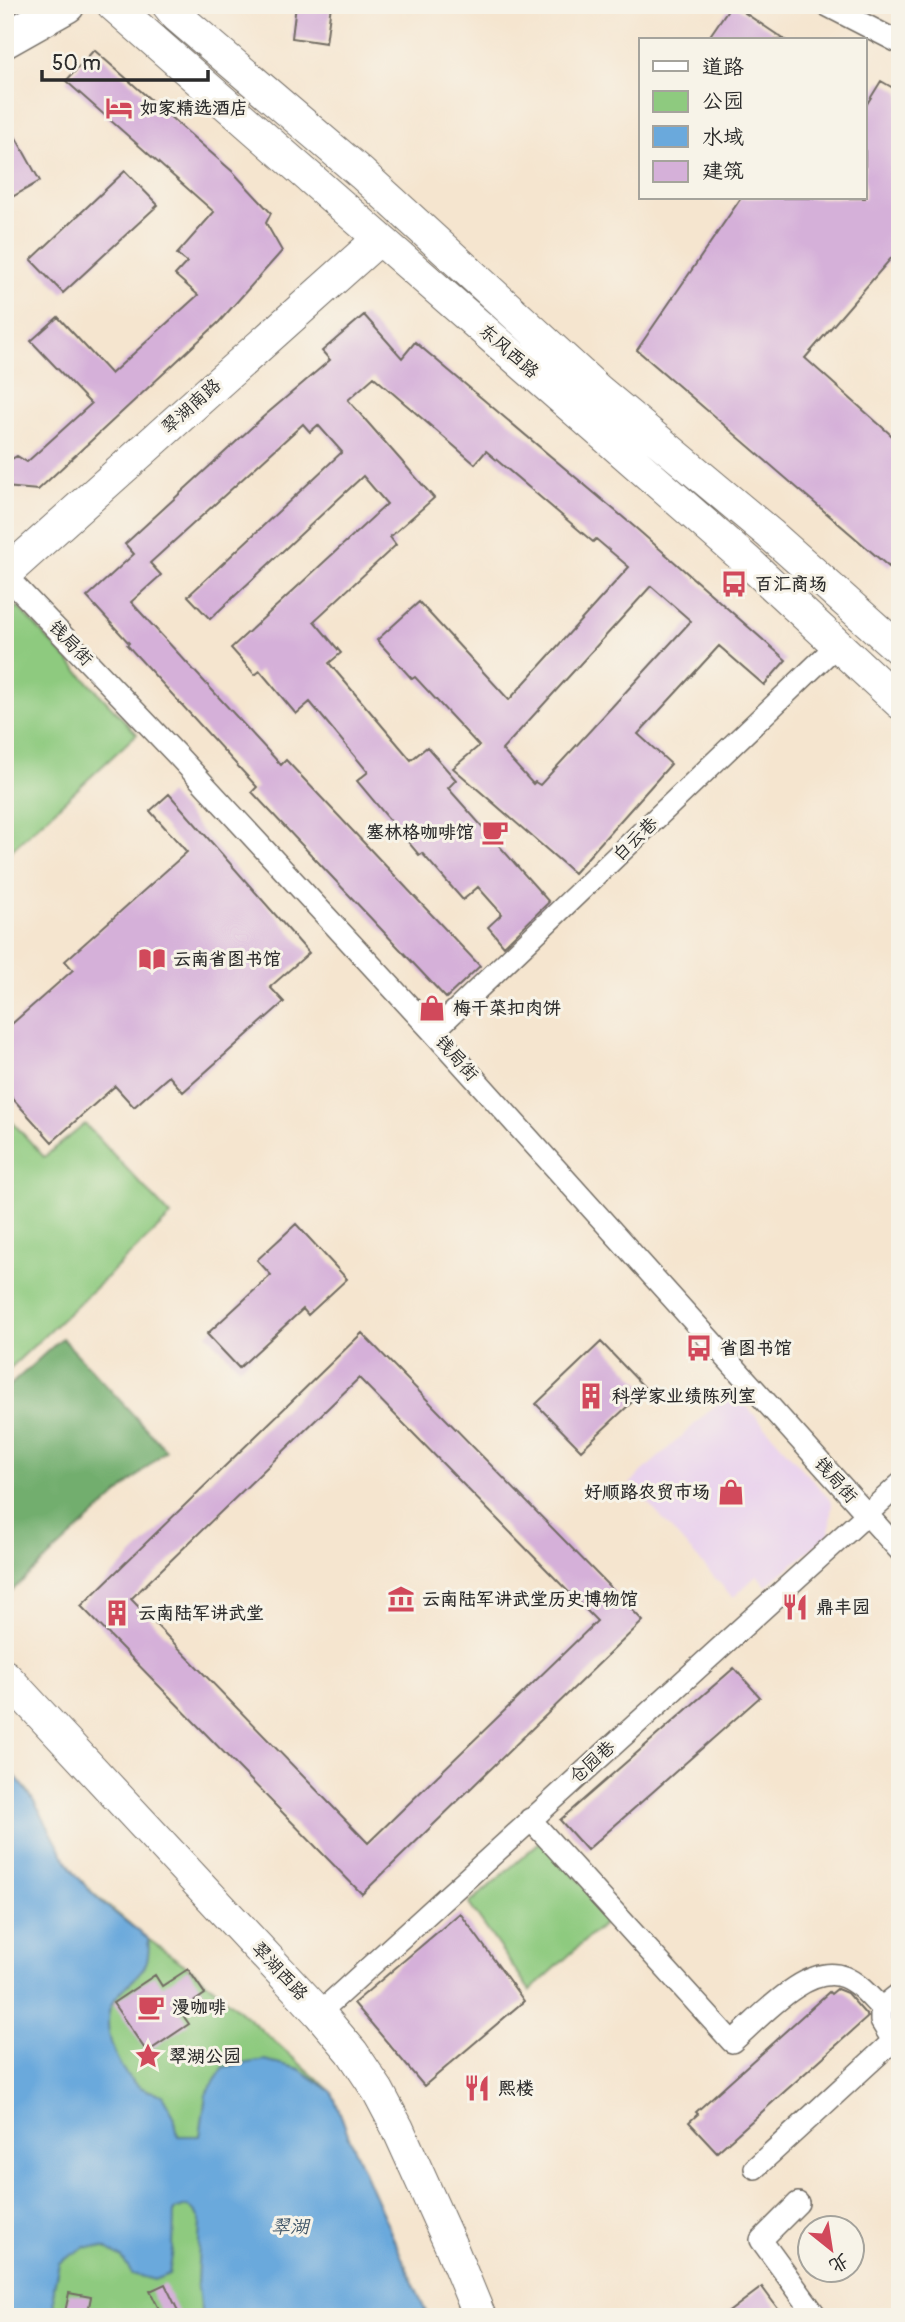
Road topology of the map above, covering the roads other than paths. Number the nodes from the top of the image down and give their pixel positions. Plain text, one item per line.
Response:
1 (67, 5) edge
2 (113, 5) edge
3 (168, 5) edge
4 (826, 5) edge
5 (5, 40) edge
6 (900, 43) edge
7 (379, 239) junction
8 (5, 574) edge
9 (838, 645) junction
10 (900, 650) edge
11 (900, 703) edge
12 (433, 1032) junction
13 (900, 1484) edge
14 (866, 1514) junction
15 (900, 1550) edge
16 (5, 1676) edge
17 (530, 1819) junction
18 (900, 1993) edge
19 (881, 2008) junction
20 (320, 2013) junction
21 (755, 2168) dead end
22 (798, 2203) dead end
23 (480, 2317) edge
24 (817, 2317) edge

1 - 5 main road
2 - 7 main road, 东风西路
3 - 10 main road, 东风西路
4 - 6 street
7 - 8 main road, 翠湖南路
7 - 9 main road, 东风西路
8 - 12 street, 钱局街
9 - 11 main road, 东风西路
9 - 12 street, 白云巷
12 - 14 street, 钱局街
13 - 14 street, 仓园巷
14 - 15 street, 钱局街
14 - 17 street, 仓园巷
16 - 20 main road, 翠湖西路
17 - 19 street
17 - 20 street, 仓园巷
18 - 19 street
19 - 21 street
20 - 23 main road, 翠湖西路
22 - 24 street

